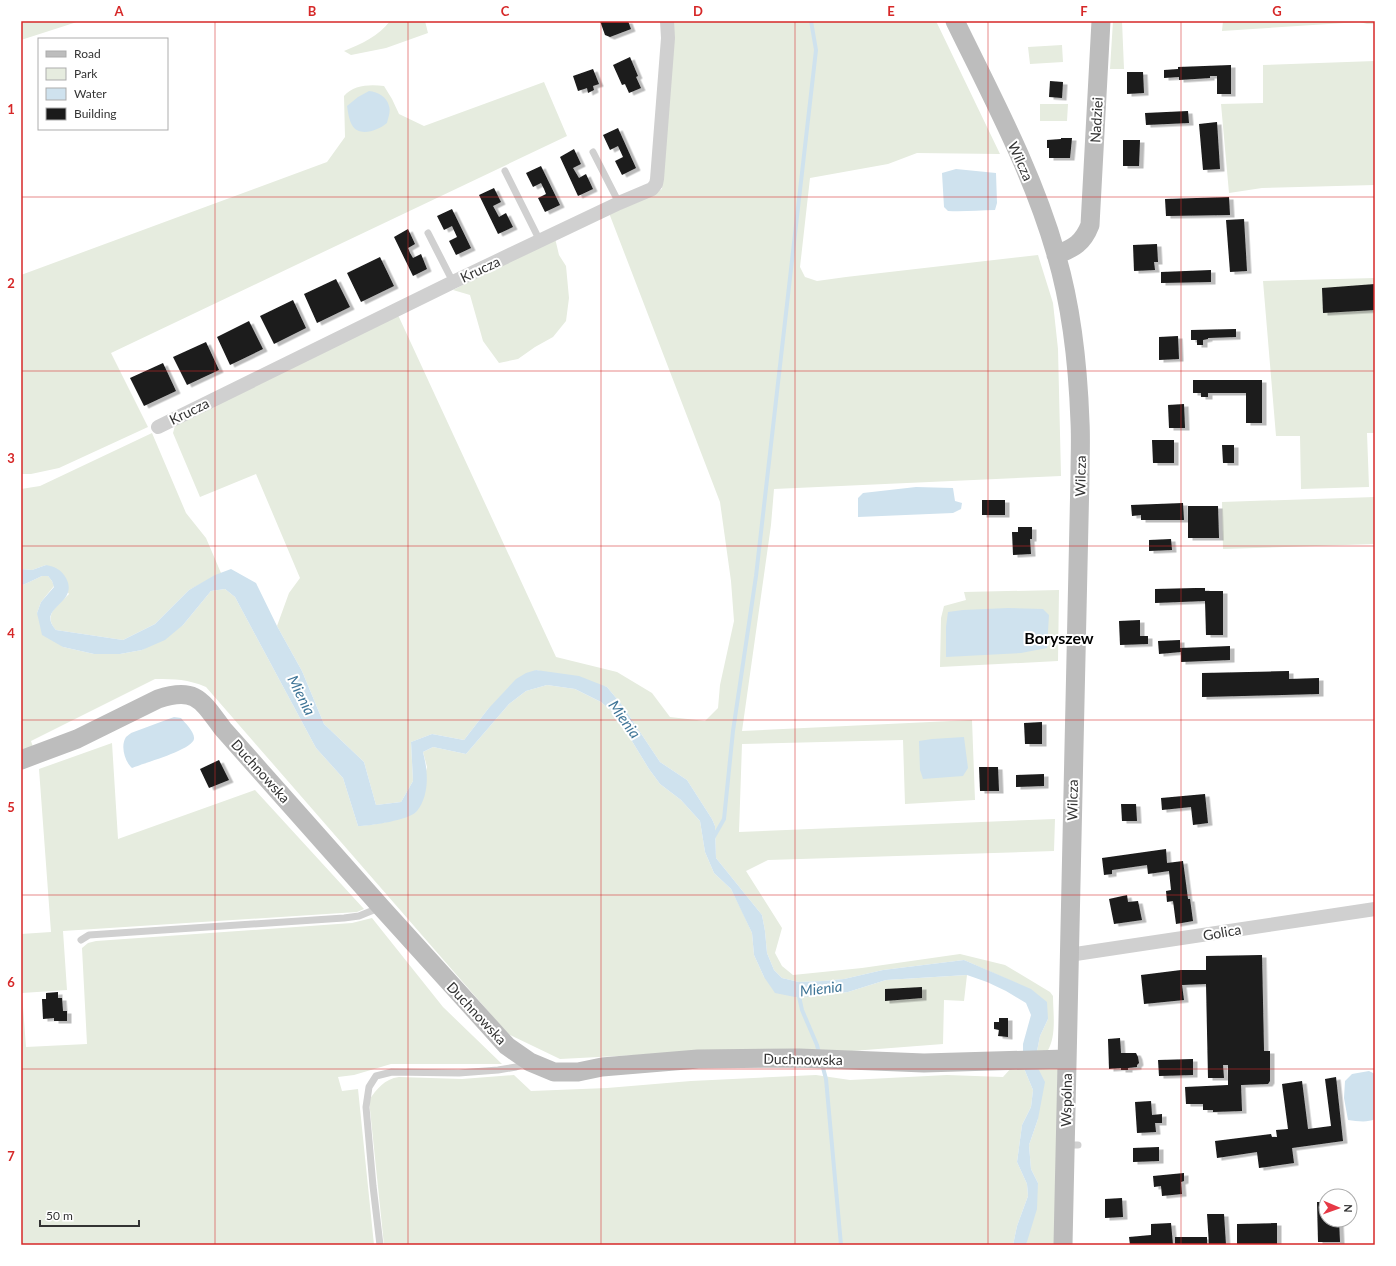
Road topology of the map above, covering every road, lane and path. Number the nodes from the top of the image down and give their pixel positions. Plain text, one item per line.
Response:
1 (667, 21) edge
2 (955, 21) edge
3 (1101, 21) edge
4 (593, 152) dead end
5 (506, 171) dead end
6 (619, 204) junction
7 (428, 233) dead end
8 (540, 241) junction
9 (1056, 254) junction
10 (453, 282) junction
11 (158, 427) dead end
12 (21, 760) edge
13 (380, 908) junction
14 (1375, 908) edge
15 (80, 940) dead end
16 (1069, 955) junction
17 (1066, 1059) junction
18 (530, 1062) junction
19 (380, 1245) edge
20 (1063, 1245) edge

1 - 6 street, Krucza
2 - 9 street, Wilcza
3 - 9 street, Nadziei
4 - 6 lane
5 - 8 lane
6 - 8 street, Krucza
7 - 10 lane
8 - 10 street, Krucza
9 - 16 street, Wilcza
10 - 11 street, Krucza
12 - 13 street, Duchnowska
13 - 15 lane
13 - 18 street, Duchnowska
14 - 16 street, Golica
16 - 17 street, Wspólna
17 - 18 street, Duchnowska
17 - 20 street, Wspólna
18 - 19 lane

